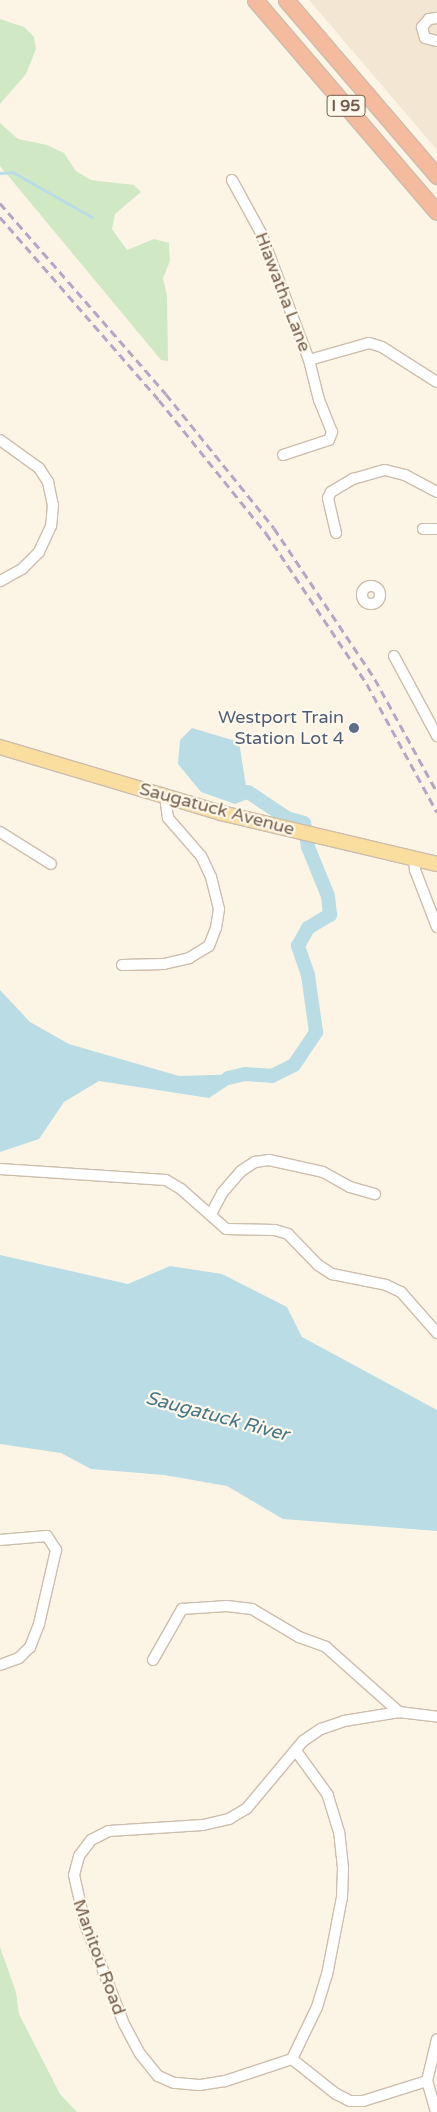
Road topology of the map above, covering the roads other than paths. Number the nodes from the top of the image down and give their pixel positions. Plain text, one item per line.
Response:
1 (255, 0) edge
2 (286, 0) edge
3 (437, 18) edge
4 (437, 41) edge
5 (437, 176) edge
6 (232, 180) dead end
7 (437, 212) edge
8 (309, 360) junction
9 (437, 382) edge
10 (0, 440) edge
11 (283, 455) dead end
12 (437, 492) edge
13 (437, 529) edge
14 (423, 530) dead end
15 (336, 533) dead end
16 (0, 581) edge
17 (394, 656) dead end
18 (437, 736) edge
19 (0, 747) edge
20 (165, 796) junction
21 (0, 832) edge
22 (414, 859) junction
23 (51, 864) dead end
24 (437, 864) edge
25 (437, 927) edge
26 (122, 965) dead end
27 (0, 1169) edge
28 (375, 1194) dead end
29 (211, 1214) junction
30 (437, 1333) edge
31 (0, 1540) edge
32 (154, 1660) dead end
33 (0, 1665) edge
34 (399, 1712) junction
35 (437, 1717) edge
36 (296, 1751) junction
37 (437, 2039) edge
38 (292, 2059) junction
39 (427, 2081) junction
40 (436, 2112) edge

1 - 7 highway, I 95
2 - 5 highway, I 95
3 - 4 street
6 - 8 street, Hiawatha Lane
8 - 9 street, Hiawatha Lane
8 - 11 street
10 - 16 street
12 - 15 street
13 - 14 street
17 - 18 street
19 - 20 main road, Saugatuck Avenue
20 - 22 main road, Saugatuck Avenue
20 - 26 street
21 - 23 street
22 - 24 main road, Saugatuck Avenue
22 - 25 street
27 - 29 street
28 - 29 street
29 - 30 street
31 - 33 street
32 - 34 street
34 - 35 street, Manitou Road
34 - 36 street, Manitou Road
36 - 38 street
36 - 38 street, Manitou Road
37 - 39 street
38 - 39 street
39 - 40 street

